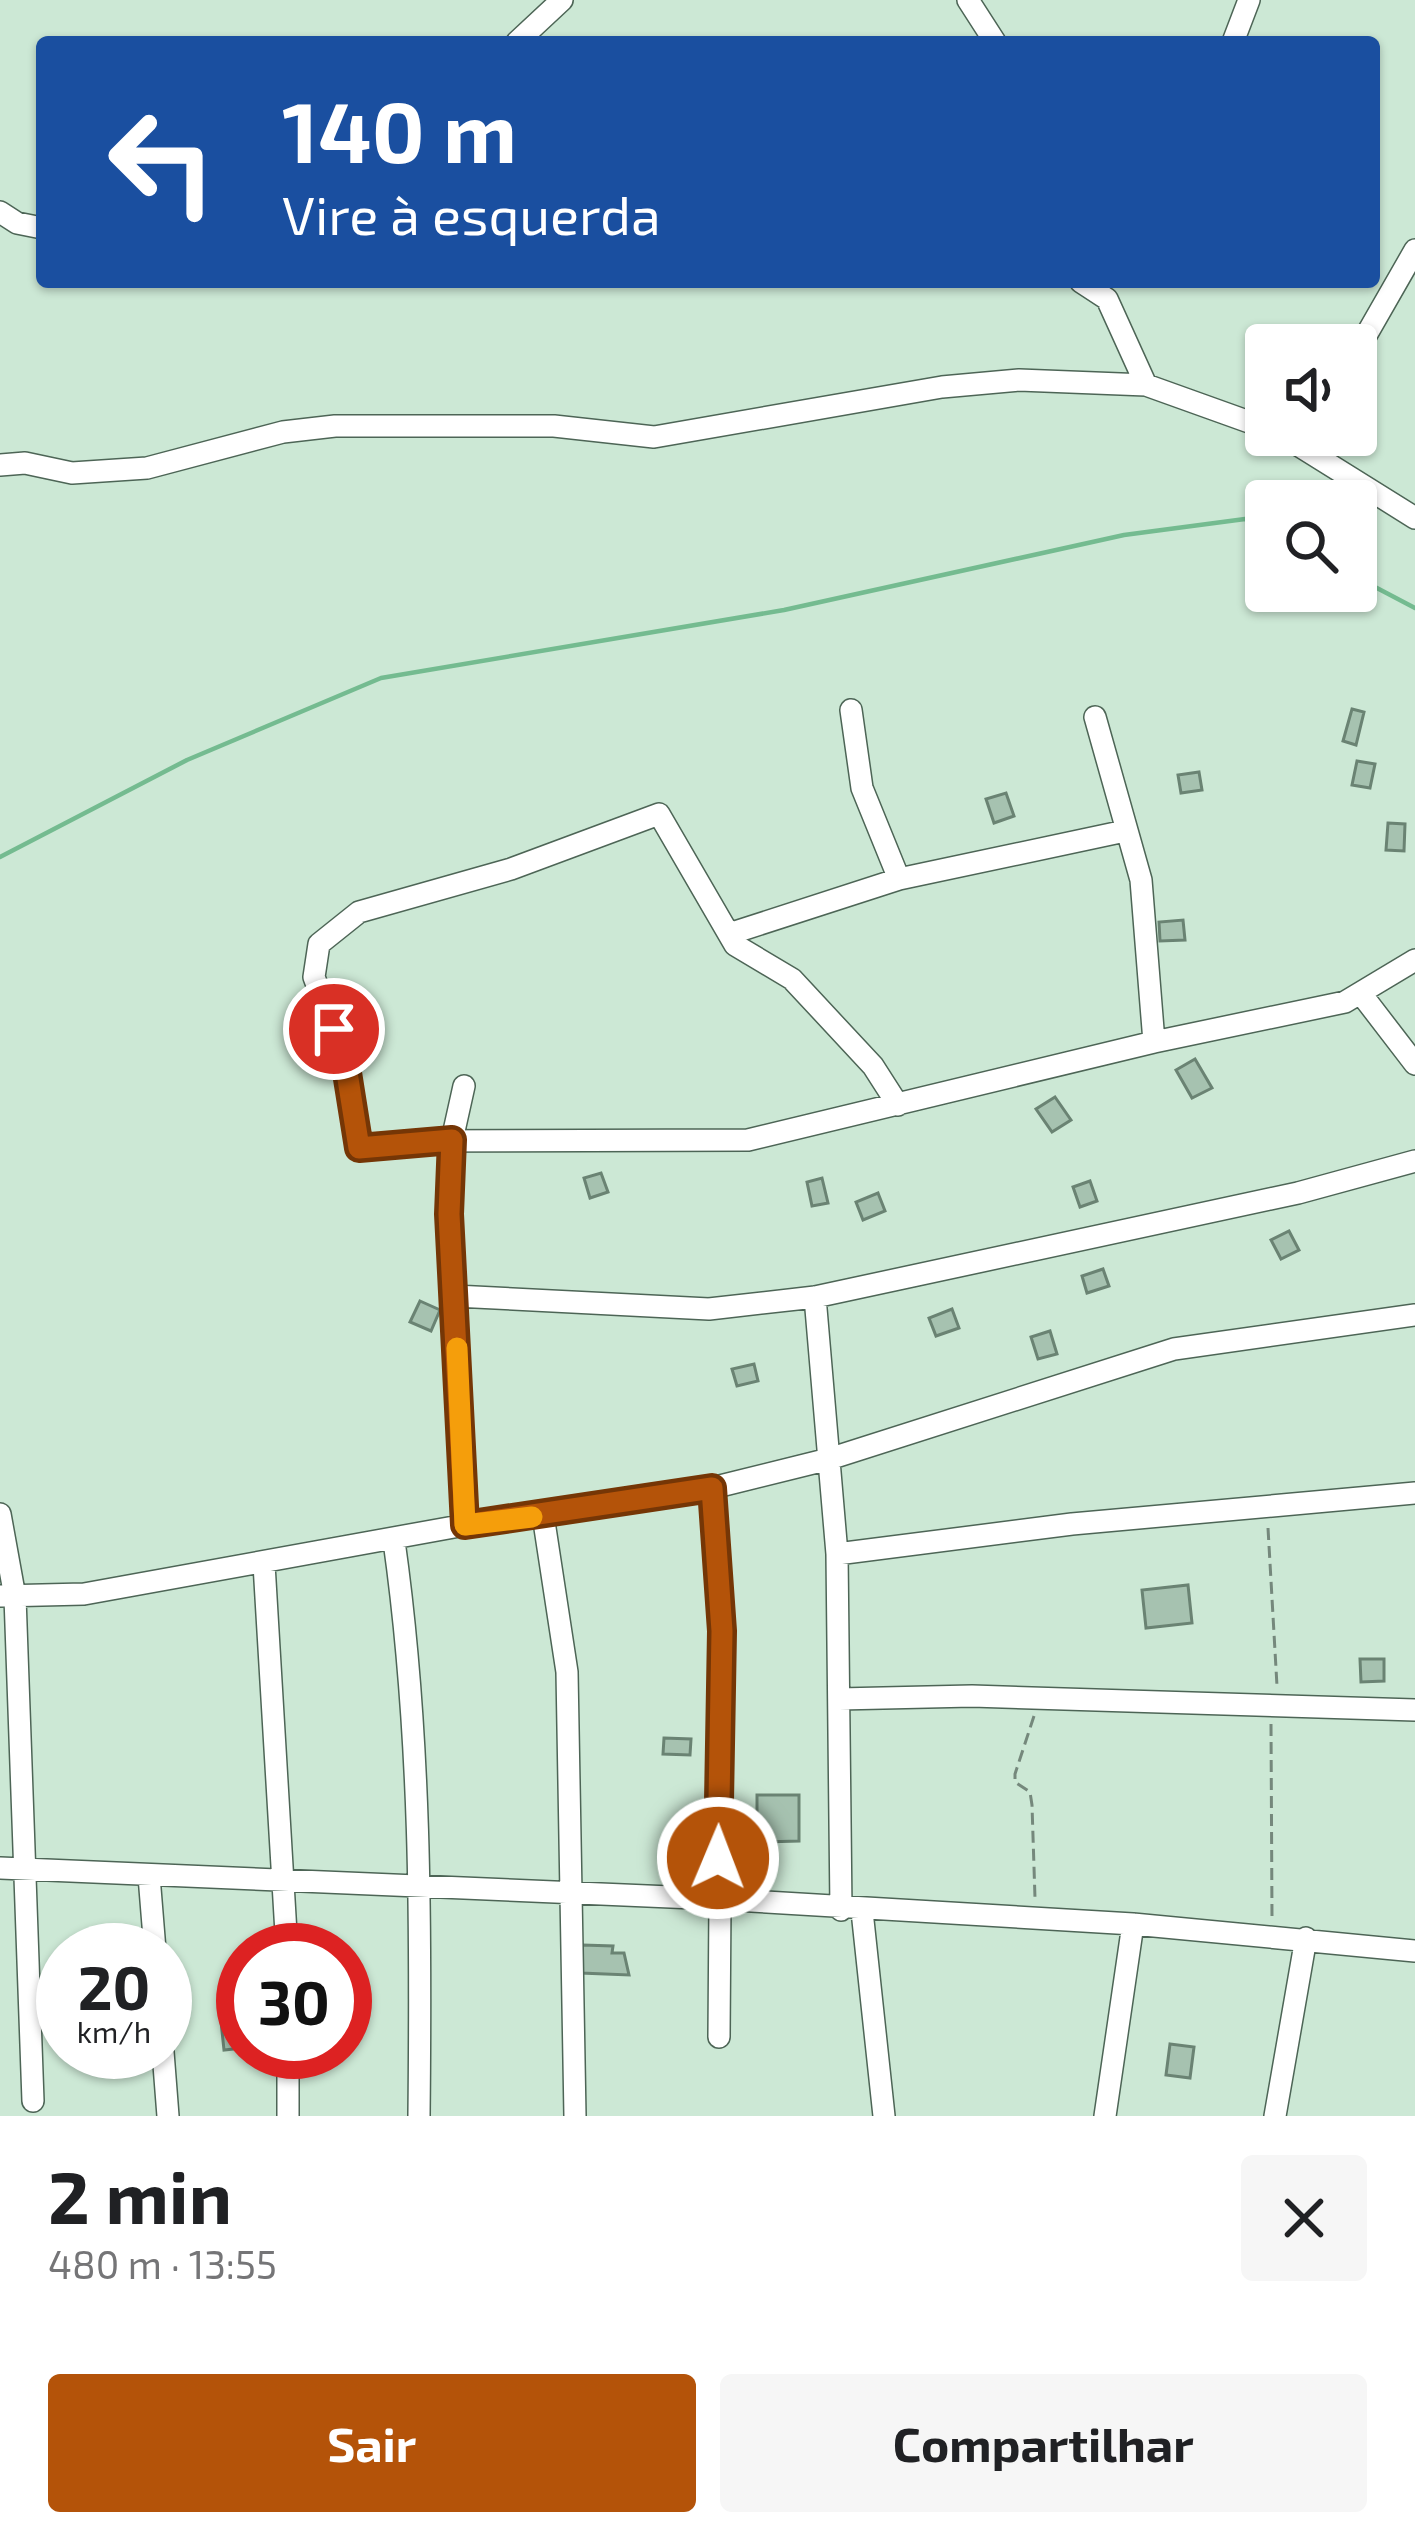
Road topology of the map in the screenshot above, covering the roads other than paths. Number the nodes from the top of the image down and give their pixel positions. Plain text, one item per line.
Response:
1 (562, 0) edge
2 (968, 0) edge
3 (1249, 0) edge
4 (524, 36) edge
5 (991, 36) edge
6 (1235, 36) edge
7 (0, 212) edge
8 (36, 228) edge
9 (1415, 250) edge
10 (1114, 291) edge
11 (1373, 324) edge
12 (1146, 385) junction
13 (1245, 421) edge
14 (1317, 456) edge
15 (1322, 456) edge
16 (1322, 459) junction
17 (0, 465) edge
18 (1415, 518) edge
19 (851, 710) dead end
20 (1095, 717) dead end
21 (1125, 831) junction
22 (899, 879) junction
23 (729, 934) junction
24 (1415, 960) edge
25 (1362, 995) junction
26 (1154, 1042) junction
27 (1415, 1064) edge
28 (464, 1087) dead end
29 (898, 1106) junction
30 (452, 1140) junction
31 (1415, 1162) edge
32 (455, 1296) junction
33 (815, 1297) junction
34 (1415, 1315) edge
35 (829, 1459) junction
36 (712, 1488) junction
37 (1415, 1492) edge
38 (0, 1514) edge
39 (543, 1515) junction
40 (465, 1525) junction
41 (394, 1541) junction
42 (837, 1554) junction
43 (264, 1564) junction
44 (8, 1597) edge
45 (839, 1699) junction
46 (1415, 1711) edge
47 (0, 1868) edge
48 (26, 1869) junction
49 (149, 1876) junction
50 (284, 1883) junction
51 (422, 1888) junction
52 (574, 1894) junction
53 (717, 1899) junction
54 (852, 1911) junction
55 (153, 1923) edge
56 (286, 1923) edge
57 (1133, 1924) junction
58 (1306, 1938) junction
59 (1415, 1951) edge
60 (719, 2037) dead end
61 (165, 2079) edge
62 (288, 2079) edge
63 (33, 2101) dead end
64 (168, 2116) edge
65 (288, 2116) edge
66 (419, 2116) edge
67 (575, 2116) edge
68 (884, 2116) edge
69 (1105, 2116) edge
70 (1275, 2116) edge

1 - 4 street
2 - 5 street
3 - 6 street
7 - 8 street
9 - 11 street
10 - 12 street
12 - 13 street
12 - 17 street
14 - 16 street
15 - 16 street
16 - 18 street
19 - 22 street
20 - 21 street
21 - 22 street
21 - 26 street
22 - 23 street
23 - 29 street
23 - 30 street
24 - 25 street
25 - 26 street
25 - 27 street
26 - 29 street
28 - 30 street
29 - 30 street
30 - 32 street
31 - 33 street
32 - 33 street
32 - 40 street
33 - 35 street
34 - 35 street
35 - 36 street
35 - 42 street
36 - 39 street
36 - 53 street
37 - 42 street
38 - 44 street
39 - 40 street
39 - 52 street
40 - 41 street
41 - 43 street
41 - 51 street
42 - 45 street
43 - 44 street
43 - 50 street
44 - 48 street
45 - 46 street
45 - 54 street
47 - 48 street
48 - 49 street
48 - 63 street
49 - 50 street
49 - 55 street
50 - 51 street
50 - 56 street
51 - 52 street
51 - 66 street
52 - 53 street
52 - 67 street
53 - 54 street
53 - 60 street
54 - 57 street
54 - 68 street
57 - 58 street
57 - 69 street
58 - 59 street
58 - 70 street
61 - 64 street
62 - 65 street

